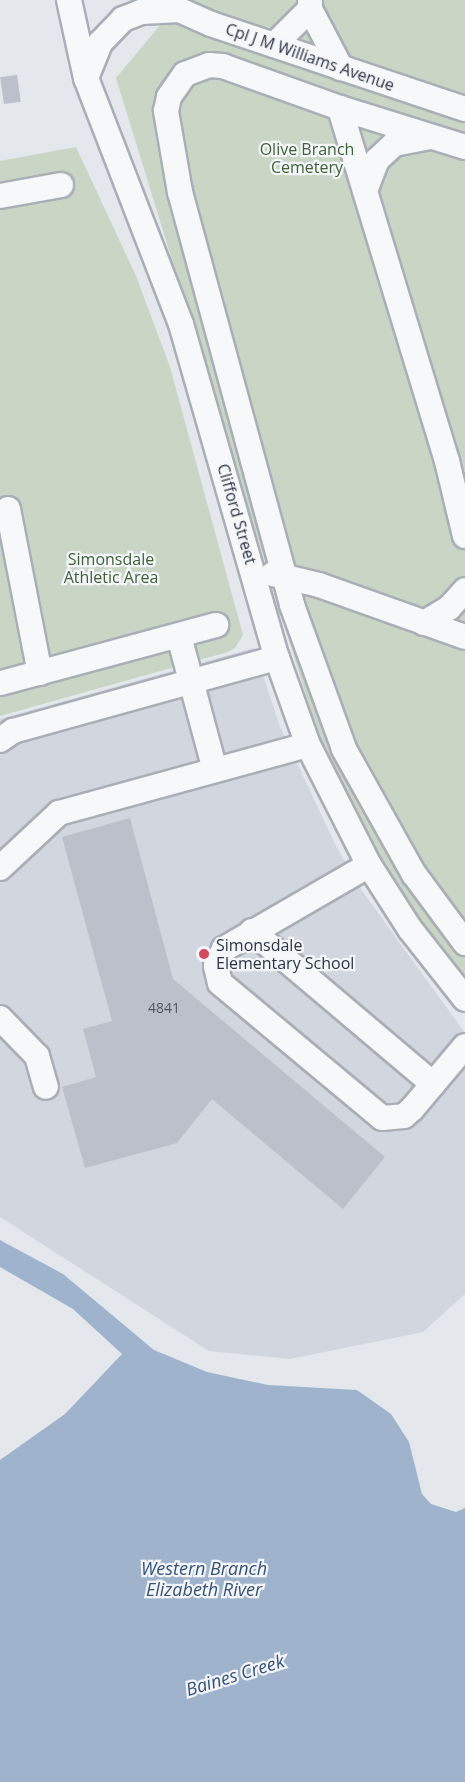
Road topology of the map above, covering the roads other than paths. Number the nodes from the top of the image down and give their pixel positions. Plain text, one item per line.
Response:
1 (69, 0) edge
2 (157, 0) edge
3 (310, 4) edge
4 (180, 10) junction
5 (274, 45) junction
6 (341, 68) junction
7 (86, 78) junction
8 (461, 106) edge
9 (340, 108) junction
10 (431, 137) junction
11 (465, 147) edge
12 (61, 185) dead end
13 (365, 191) junction
14 (0, 196) edge
15 (8, 509) dead end
16 (465, 536) edge
17 (252, 571) junction
18 (285, 576) junction
19 (465, 590) edge
20 (424, 623) junction
21 (216, 626) dead end
22 (178, 636) junction
23 (465, 637) edge
24 (278, 658) junction
25 (40, 673) junction
26 (191, 682) junction
27 (1, 683) edge
28 (0, 740) edge
29 (308, 745) junction
30 (215, 770) junction
31 (369, 865) junction
32 (0, 868) edge
33 (252, 931) junction
34 (465, 943) edge
35 (465, 999) edge
36 (0, 1018) edge
37 (465, 1046) edge
38 (433, 1084) junction
39 (46, 1087) dead end

1 - 7 street, Clifford Street
2 - 4 street, Cpl J M Williams Avenue
3 - 5 street
3 - 6 street
4 - 5 street, Cpl J M Williams Avenue
4 - 7 street
5 - 6 street, Cpl J M Williams Avenue
6 - 8 street, Cpl J M Williams Avenue
7 - 17 street, Clifford Street
9 - 10 street
9 - 13 street
9 - 18 street
10 - 11 street
10 - 13 street
12 - 14 street
13 - 16 street
15 - 25 street
17 - 18 street
17 - 24 street, Clifford Street
18 - 20 street
18 - 34 street
19 - 20 street
20 - 23 street
21 - 22 street
22 - 25 street
22 - 26 street
24 - 26 street
24 - 29 street, Clifford Street
25 - 27 street
26 - 28 street
26 - 30 street
29 - 30 street
29 - 31 street, Clifford Street
30 - 32 street
31 - 33 street
31 - 35 street, Clifford Street
33 - 38 street
33 - 38 street
36 - 39 street
37 - 38 street

